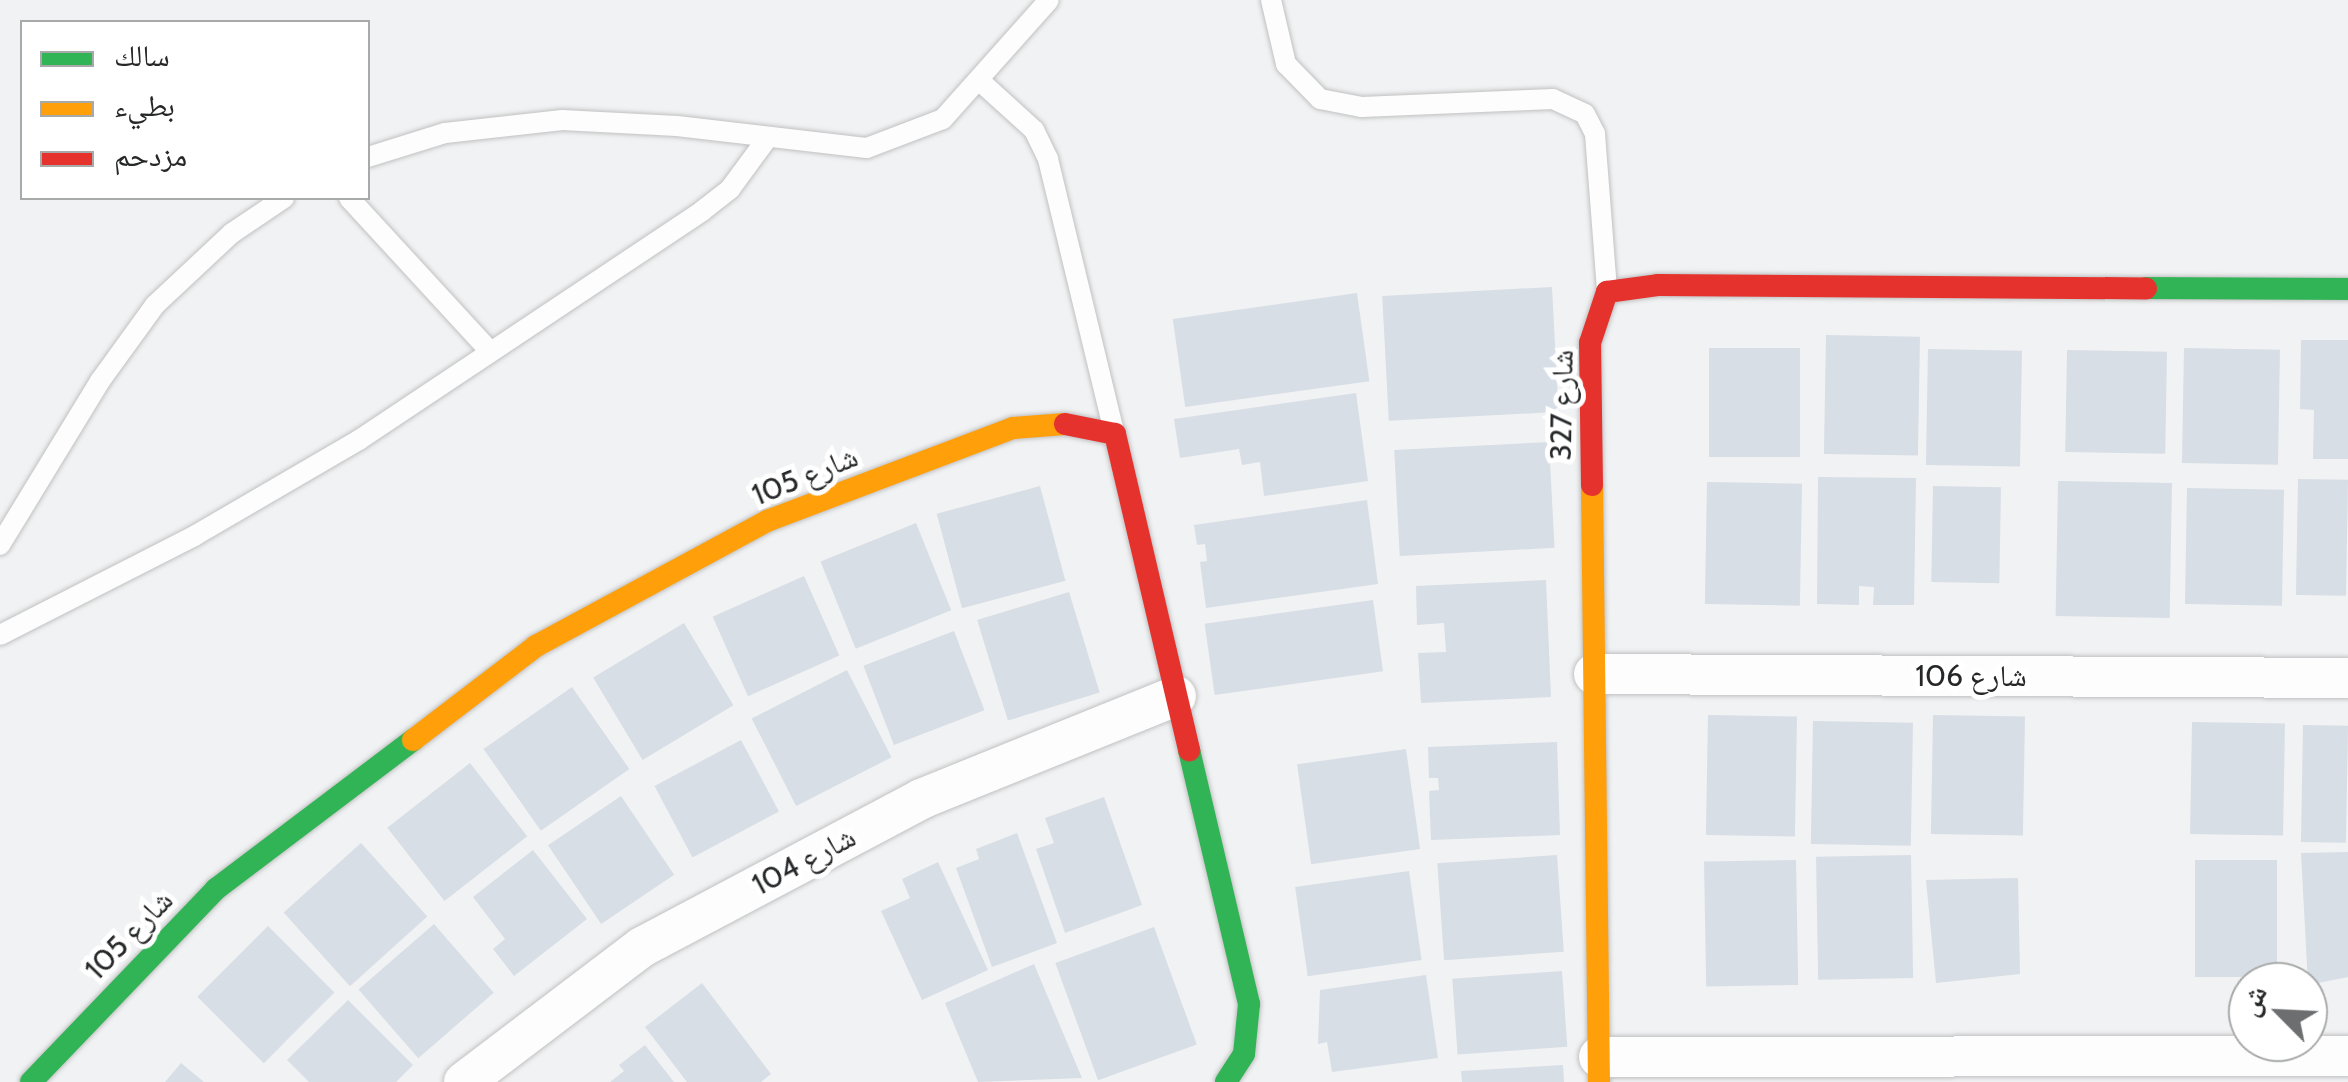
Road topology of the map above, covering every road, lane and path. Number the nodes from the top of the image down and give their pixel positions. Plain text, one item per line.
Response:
1 (1049, 0) edge
2 (1271, 0) edge
3 (981, 82) junction
4 (766, 140) junction
5 (370, 156) edge
6 (281, 200) edge
7 (351, 200) edge
8 (2348, 289) edge
9 (1607, 292) junction
10 (488, 350) junction
11 (1115, 434) junction
12 (0, 545) edge
13 (0, 635) edge
14 (1594, 674) junction
15 (2348, 678) edge
16 (1176, 696) junction
17 (2348, 1056) edge
18 (1599, 1070) edge
19 (32, 1082) edge
20 (464, 1082) edge
21 (1226, 1082) edge

1 - 3 lane
2 - 9 lane
3 - 4 lane
3 - 11 lane
4 - 5 lane
4 - 10 lane
6 - 12 lane
7 - 10 lane
8 - 9 street
9 - 14 street, شارع 327
10 - 13 lane
11 - 16 street
11 - 19 street, شارع 105
14 - 15 street, شارع 106
14 - 18 street, شارع 327
16 - 20 street, شارع 104
16 - 21 street
17 - 18 street

